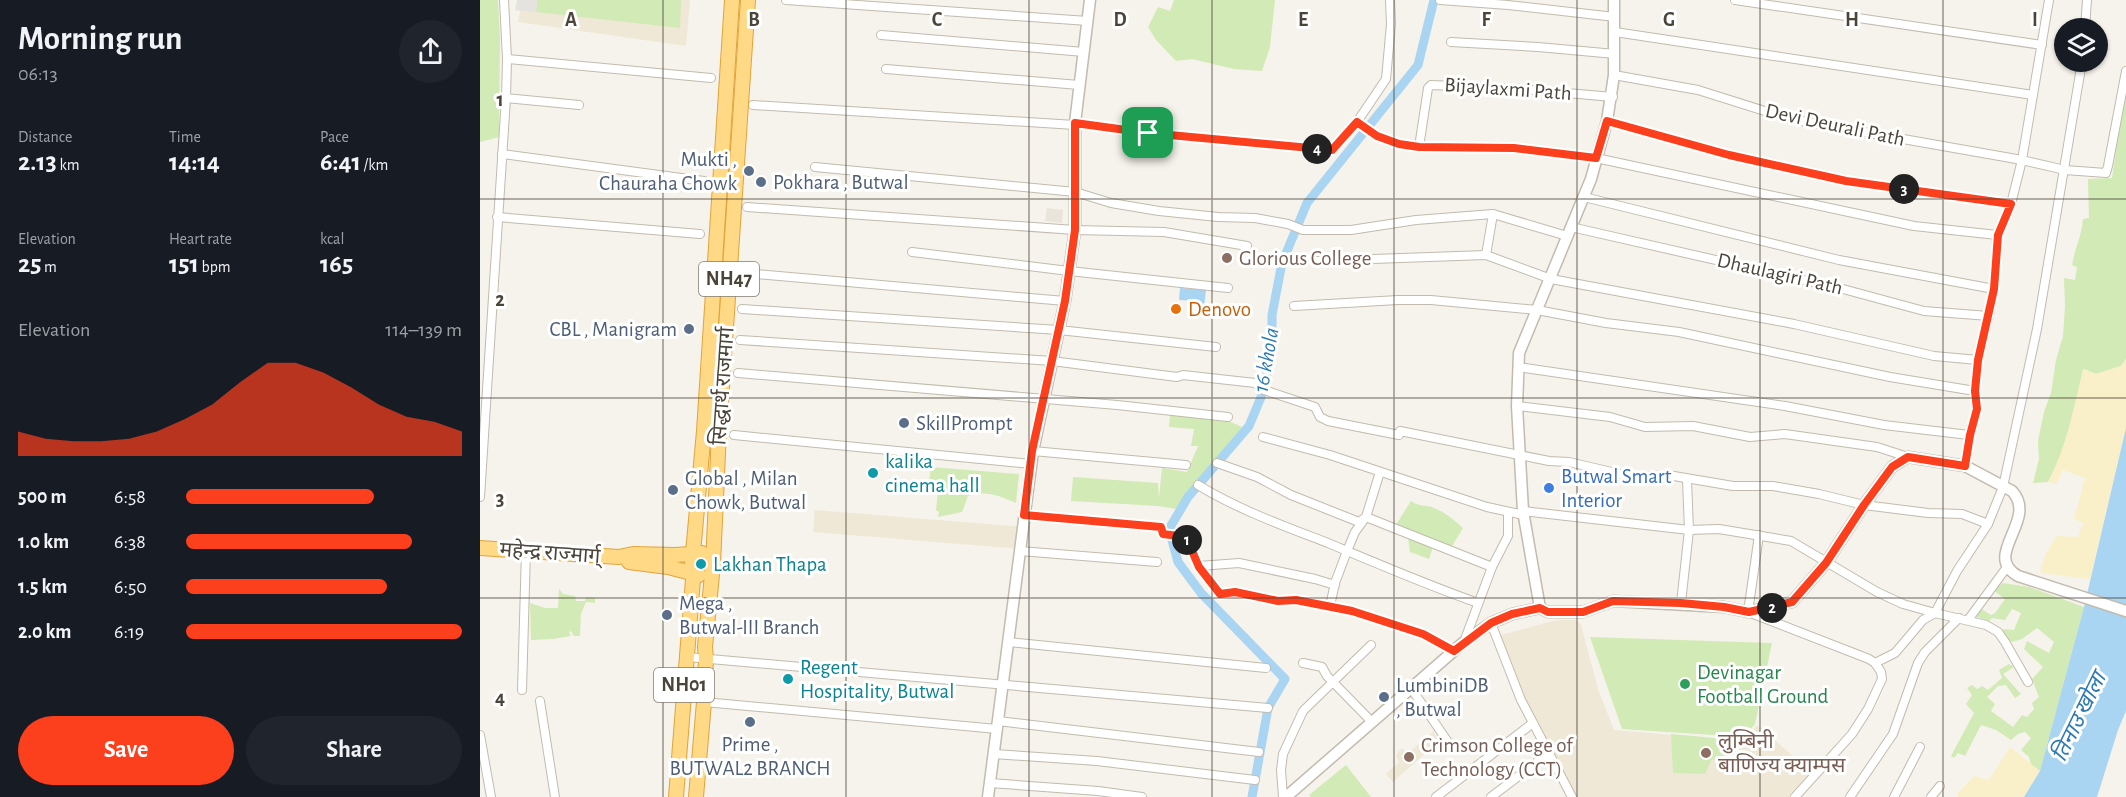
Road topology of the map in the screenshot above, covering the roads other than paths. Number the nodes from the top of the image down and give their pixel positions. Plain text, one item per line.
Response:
1 (504, 0) edge
2 (732, 0) edge
3 (747, 0) edge
4 (786, 0) edge
5 (1090, 0) edge
6 (1390, 0) edge
7 (1441, 0) edge
8 (1614, 0) edge
9 (1735, 0) edge
10 (2049, 0) edge
11 (2087, 0) edge
12 (1615, 17) junction
13 (2086, 18) edge
14 (1088, 21) junction
15 (1615, 32) junction
16 (881, 35) dead end
17 (1451, 42) dead end
18 (2042, 45) junction
19 (1084, 52) junction
20 (1615, 54) junction
21 (507, 59) junction
22 (886, 69) dead end
23 (2126, 71) edge
24 (2080, 72) edge
25 (1614, 75) junction
26 (711, 78) dead end
27 (1080, 85) junction
28 (2033, 95) junction
29 (1612, 97) junction
30 (506, 98) junction
31 (579, 105) dead end
32 (753, 105) dead end
33 (1607, 121) junction
34 (1357, 122) junction
35 (1075, 124) junction
36 (1419, 147) junction
37 (502, 154) junction
38 (1596, 158) junction
39 (2022, 160) junction
40 (815, 167) dead end
41 (2065, 170) junction
42 (704, 181) dead end
43 (1075, 192) junction
44 (1584, 197) junction
45 (2011, 204) junction
46 (747, 207) dead end
47 (1493, 214) junction
48 (497, 218) junction
49 (1075, 230) junction
50 (1569, 231) junction
51 (700, 234) dead end
52 (1998, 235) junction
53 (1246, 246) dead end
54 (912, 252) dead end
55 (1486, 255) junction
56 (1316, 261) dead end
57 (1069, 272) junction
58 (744, 273) dead end
59 (1551, 279) junction
60 (1228, 288) dead end
61 (1994, 289) junction
62 (1065, 301) junction
63 (1293, 306) dead end
64 (742, 309) dead end
65 (1537, 310) junction
66 (1989, 316) junction
67 (1059, 330) junction
68 (740, 340) dead end
69 (1216, 346) dead end
70 (1978, 360) junction
71 (1052, 361) junction
72 (1518, 367) junction
73 (738, 373) dead end
74 (1975, 391) junction
75 (1044, 398) junction
76 (1517, 406) junction
77 (1228, 417) dead end
78 (734, 435) dead end
79 (1970, 435) junction
80 (1263, 437) dead end
81 (1032, 451) junction
82 (1519, 456) junction
83 (1908, 457) junction
84 (1217, 463) dead end
85 (1030, 464) junction
86 (1186, 465) dead end
87 (1965, 466) junction
88 (1380, 472) junction
89 (1687, 480) junction
90 (1198, 485) dead end
91 (2003, 487) junction
92 (480, 497) edge
93 (1864, 505) junction
94 (1508, 512) junction
95 (1523, 513) junction
96 (1024, 515) junction
97 (1366, 517) junction
98 (1988, 524) junction
99 (1689, 530) junction
100 (1759, 535) junction
101 (480, 548) edge
102 (526, 551) junction
103 (1020, 551) junction
104 (1347, 551) junction
105 (694, 554) junction
106 (619, 557) junction
107 (713, 557) junction
108 (1157, 562) dead end
109 (1826, 563) junction
110 (1199, 567) junction
111 (1492, 567) junction
112 (2007, 567) junction
113 (692, 573) junction
114 (712, 574) junction
115 (1335, 585) junction
116 (1478, 603) junction
117 (1681, 603) junction
118 (1330, 606) junction
119 (1540, 608) junction
120 (2126, 611) edge
121 (1749, 612) junction
122 (1935, 613) junction
123 (1964, 619) junction
124 (1491, 623) junction
125 (1009, 642) junction
126 (1464, 642) junction
127 (1371, 645) dead end
128 (1454, 651) junction
129 (687, 657) junction
130 (706, 658) junction
131 (1303, 663) dead end
132 (1875, 663) junction
133 (1266, 668) dead end
134 (1333, 681) junction
135 (2028, 682) dead end
136 (1003, 684) junction
137 (1411, 688) junction
138 (522, 690) dead end
139 (540, 701) dead end
140 (704, 702) junction
141 (1268, 708) dead end
142 (1372, 722) junction
143 (1533, 723) junction
144 (997, 725) junction
145 (480, 735) edge
146 (1450, 745) dead end
147 (1920, 747) dead end
148 (1259, 752) dead end
149 (1550, 753) junction
150 (994, 754) junction
151 (1255, 780) dead end
152 (990, 783) junction
153 (1940, 786) dead end
154 (1570, 796) edge
155 (491, 797) edge
156 (555, 797) edge
157 (676, 797) edge
158 (696, 797) edge
159 (988, 797) edge
160 (1142, 797) edge
161 (1285, 797) edge
162 (1436, 797) edge
163 (1491, 797) edge
164 (1795, 797) edge
165 (1852, 797) edge
166 (1894, 797) edge
167 (1931, 797) edge

1 - 21 street
2 - 105 highway, सिद्धार्थ राजमार्ग / NH47
3 - 107 highway, सिद्धार्थ राजमार्ग / NH47
4 - 14 street
5 - 14 street
6 - 34 street
7 - 12 street
8 - 12 street
9 - 18 street
10 - 18 street
11 - 13 street
12 - 15 street
14 - 19 street
15 - 20 street
15 - 28 street
16 - 19 street
17 - 20 street
18 - 28 street
19 - 27 street
20 - 25 street
21 - 26 street
21 - 30 street
22 - 27 street
23 - 41 street, Devi Deurali Path
24 - 41 street
25 - 29 street
25 - 39 street, Devi Deurali Path
27 - 35 street
28 - 39 street
29 - 33 street
29 - 36 street, Bijaylaxmi Path
30 - 31 street
30 - 37 street
32 - 35 street
33 - 38 street
33 - 45 street
34 - 35 street
34 - 36 street
35 - 43 street
36 - 38 street
37 - 42 street
37 - 48 street
38 - 44 street
38 - 52 street
39 - 41 street, Devi Deurali Path
39 - 45 street
40 - 43 street
41 - 91 street
43 - 47 street
43 - 49 street
44 - 50 street
44 - 61 street
45 - 52 street
46 - 49 street
47 - 50 street, Dhaulagiri Path
47 - 55 street
48 - 51 street
48 - 92 street
49 - 53 street
49 - 57 street
50 - 59 street
50 - 66 street, Dhaulagiri Path
52 - 61 street
54 - 57 street
55 - 56 street
55 - 59 street
57 - 60 street
57 - 62 street
58 - 62 street
59 - 65 street
59 - 70 street
61 - 66 street
62 - 67 street
63 - 65 street
64 - 67 street
65 - 72 street
65 - 74 street
66 - 70 street
67 - 69 street
67 - 71 street
68 - 71 street
70 - 74 street
71 - 75 street
71 - 82 street
72 - 76 street
72 - 79 street
73 - 75 street
74 - 79 street
75 - 77 street
75 - 81 street
76 - 82 street
76 - 83 street
78 - 85 street
79 - 87 street
80 - 88 street
81 - 85 street
81 - 86 street
82 - 89 street
82 - 95 street
83 - 87 street
83 - 93 street
84 - 97 street
85 - 96 street
87 - 91 street
88 - 94 street
88 - 97 street
89 - 93 street
89 - 99 street
90 - 104 street
91 - 98 street
91 - 112 street
93 - 98 street
93 - 109 street
94 - 95 street
94 - 111 street
95 - 99 street
95 - 119 street
96 - 103 street
96 - 110 street
97 - 104 street
97 - 111 street
98 - 122 street
99 - 100 street
99 - 117 street
100 - 109 street
100 - 121 street
101 - 102 highway, महेन्द्र राज्मार्ग्
102 - 106 highway, महेन्द्र राज्मार्ग्
102 - 138 street
103 - 108 street
103 - 125 street
104 - 115 street
104 - 116 street
105 - 106 highway, महेन्द्र राज्मार्ग्
105 - 107 highway, महेन्द्र राज्मार्ग्
105 - 113 highway, NH47
106 - 113 highway, महेन्द्र राज्मार्ग्
107 - 114 highway, NH01
109 - 121 street
109 - 122 street
110 - 115 street
110 - 118 street
111 - 116 street
112 - 120 street
112 - 123 street
113 - 114 highway, महेन्द्र राज्मार्ग्
113 - 129 highway, NH01
114 - 130 highway, NH01
115 - 118 street
116 - 126 street
117 - 119 street
117 - 121 street
118 - 128 street
119 - 124 street
121 - 132 street
122 - 123 street
122 - 132 street
123 - 135 street
123 - 165 street
124 - 126 street
124 - 143 street
125 - 133 street
125 - 136 street
126 - 128 street
127 - 134 street
128 - 137 street
129 - 130 street
129 - 157 highway, NH01
130 - 136 street
130 - 140 highway, NH01
131 - 134 street
132 - 164 street
134 - 142 street
134 - 161 street
136 - 141 street
136 - 144 street
137 - 142 street
137 - 146 street
139 - 156 street
140 - 144 street
140 - 158 highway, NH01
142 - 161 street
143 - 149 street
143 - 162 street
144 - 148 street
144 - 150 street
145 - 155 street
147 - 166 street
149 - 154 street
149 - 163 street
150 - 151 street
150 - 152 street
152 - 159 street
152 - 160 street
153 - 167 street

